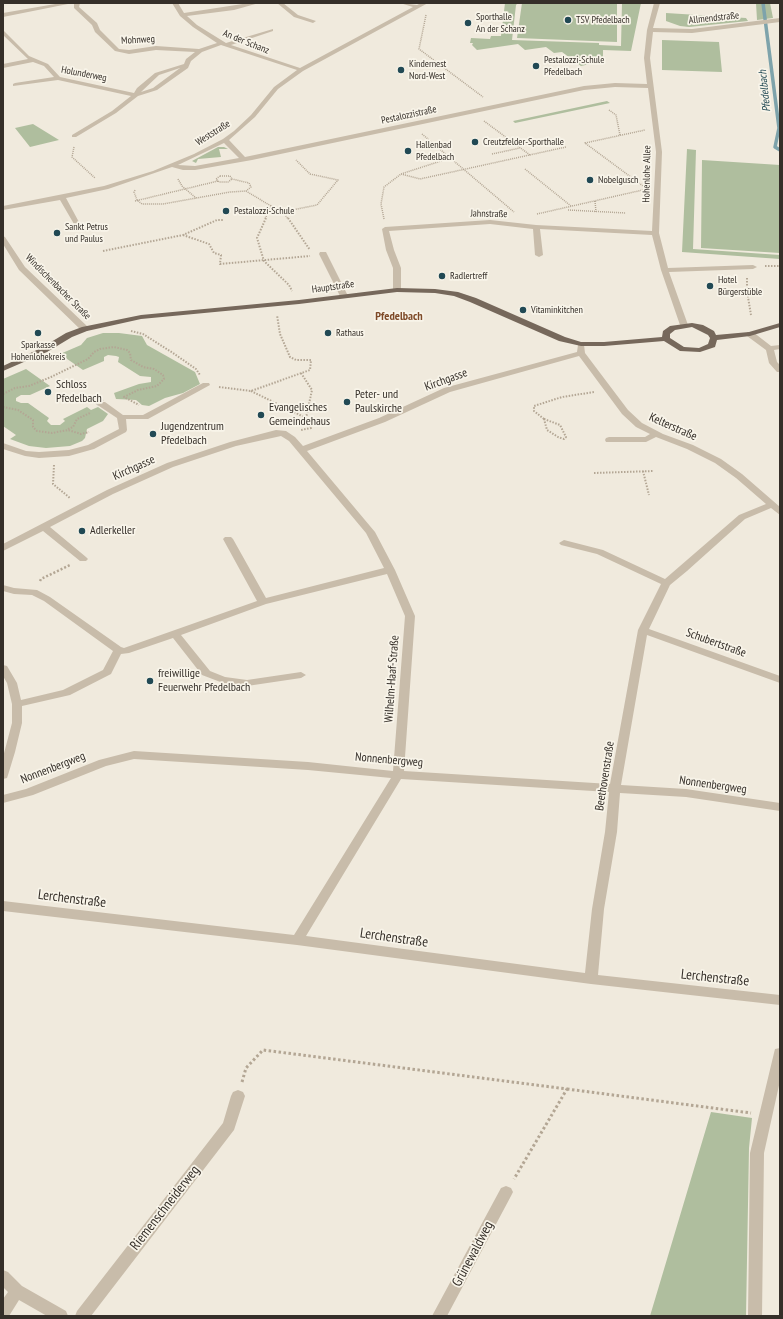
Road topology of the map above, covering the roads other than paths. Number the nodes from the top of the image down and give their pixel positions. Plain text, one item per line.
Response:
1 (70, 3) edge
2 (77, 3) edge
3 (175, 3) edge
4 (256, 3) edge
5 (280, 3) edge
6 (403, 3) edge
7 (425, 3) edge
8 (657, 3) edge
9 (418, 7) junction
10 (182, 15) junction
11 (3, 16) edge
12 (778, 20) edge
13 (313, 21) dead end
14 (271, 30) dead end
15 (650, 30) junction
16 (3, 32) edge
17 (223, 44) junction
18 (200, 51) junction
19 (33, 60) junction
20 (187, 65) junction
21 (3, 66) edge
22 (301, 70) junction
23 (58, 78) junction
24 (15, 85) dead end
25 (650, 86) junction
26 (136, 95) junction
27 (74, 136) road end
28 (225, 140) junction
29 (243, 159) junction
30 (172, 165) junction
31 (62, 198) junction
32 (3, 208) edge
33 (78, 224) dead end
34 (536, 227) junction
35 (655, 233) junction
36 (3, 238) edge
37 (323, 254) dead end
38 (539, 255) dead end
39 (753, 267) road end
40 (665, 270) junction
41 (397, 290) junction
42 (344, 296) junction
43 (683, 322) junction
44 (780, 325) edge
45 (86, 329) junction
46 (750, 334) junction
47 (714, 338) junction
48 (666, 339) junction
49 (580, 344) junction
50 (780, 348) edge
51 (770, 349) junction
52 (581, 353) junction
53 (3, 369) edge
54 (780, 370) edge
55 (206, 385) road end
56 (102, 404) tunnel mouth
57 (121, 417) junction
58 (283, 433) joint
59 (656, 434) junction
60 (609, 440) dead end
61 (3, 446) edge
62 (301, 450) junction
63 (771, 505) junction
64 (780, 512) edge
65 (43, 526) junction
66 (228, 539) dead end
67 (564, 543) dead end
68 (3, 548) edge
69 (83, 559) road end
70 (390, 570) junction
71 (666, 583) junction
72 (3, 588) edge
73 (263, 602) junction
74 (643, 630) junction
75 (175, 634) junction
76 (118, 650) junction
77 (3, 668) edge
78 (301, 675) dead end
79 (780, 680) edge
80 (17, 704) junction
81 (3, 775) edge
82 (398, 775) junction
83 (615, 788) junction
84 (3, 799) edge
85 (780, 807) edge
86 (3, 906) edge
87 (297, 940) junction
88 (591, 979) junction
89 (780, 1000) edge
90 (780, 1053) edge
91 (238, 1096) road end
92 (506, 1192) road end
93 (3, 1277) edge
94 (18, 1291) junction
95 (3, 1312) edge
96 (61, 1316) edge
97 (82, 1316) edge
98 (439, 1316) edge
99 (755, 1316) edge

1 - 11 street
2 - 18 street, Mohnweg
3 - 10 street, An der Schanz
4 - 10 street
5 - 13 street
6 - 9 street
7 - 9 street, Weststraße
8 - 15 street, Hohenlohe Allee
9 - 22 street, Weststraße
10 - 17 street, An der Schanz
12 - 15 street, Allmendstraße
14 - 17 street, Holunderweg
15 - 25 street, Hohenlohe Allee
16 - 19 street
17 - 18 street, Holunderweg
17 - 22 street, An der Schanz
18 - 20 street, Holunderweg
19 - 21 street
19 - 23 street
20 - 26 street, Holunderweg
20 - 26 street, Holunderweg
22 - 28 street, Weststraße
23 - 24 street, Holunderweg
23 - 26 street, Holunderweg
25 - 29 street, Pestalozzistraße
25 - 35 street, Hohenlohe Allee
26 - 27 street, Holunderweg
28 - 29 street
28 - 30 street, Weststraße
29 - 30 street, Pestalozzistraße
30 - 31 street, Weststraße
31 - 32 street, Weststraße
31 - 33 street
34 - 35 street, Jahnstraße
34 - 38 street
34 - 41 street, Jahnstraße
35 - 40 street, Hohenlohe Allee
36 - 45 street, Windischenbacher Straße
37 - 42 street
39 - 40 street
40 - 43 street, Hohenlohe Allee
41 - 42 main road, Hauptstraße
41 - 49 main road, Hauptstraße
42 - 45 main road, Hauptstraße
43 - 47 main road
43 - 48 main road
44 - 46 main road
45 - 53 main road, Hauptstraße
46 - 47 main road
46 - 51 street
47 - 48 main road
48 - 49 main road, Hauptstraße
49 - 52 street
50 - 51 street
51 - 54 street
52 - 59 street, Kelterstraße
52 - 62 street, Kirchgasse
55 - 57 street
56 - 57 street
57 - 61 street
58 - 62 street, Wilhelm-Haaf-Straße
58 - 65 street, Kirchgasse
59 - 60 street
59 - 63 street, Kelterstraße
62 - 70 street, Wilhelm-Haaf-Straße
63 - 64 street, Kelterstraße
63 - 71 street, Beethovenstraße
65 - 68 street, Kirchgasse
65 - 69 street
66 - 73 street
67 - 71 street
70 - 73 street
70 - 82 street, Wilhelm-Haaf-Straße
71 - 74 street, Beethovenstraße
72 - 76 street
73 - 75 street
74 - 79 street, Schubertstraße
74 - 83 street, Beethovenstraße
75 - 76 street
75 - 78 street
76 - 80 street
77 - 80 street
80 - 81 street
82 - 83 street, Nonnenbergweg
82 - 84 street, Nonnenbergweg
82 - 87 street, Wilhelm-Haaf-Straße
83 - 85 street, Nonnenbergweg
83 - 88 street, Beethovenstraße
86 - 87 street, Lerchenstraße
87 - 88 street, Lerchenstraße
88 - 89 street, Lerchenstraße
90 - 99 street
91 - 97 street, Riemenschneiderweg
92 - 98 street, Grünewaldweg
93 - 94 street
94 - 95 street
94 - 96 street

